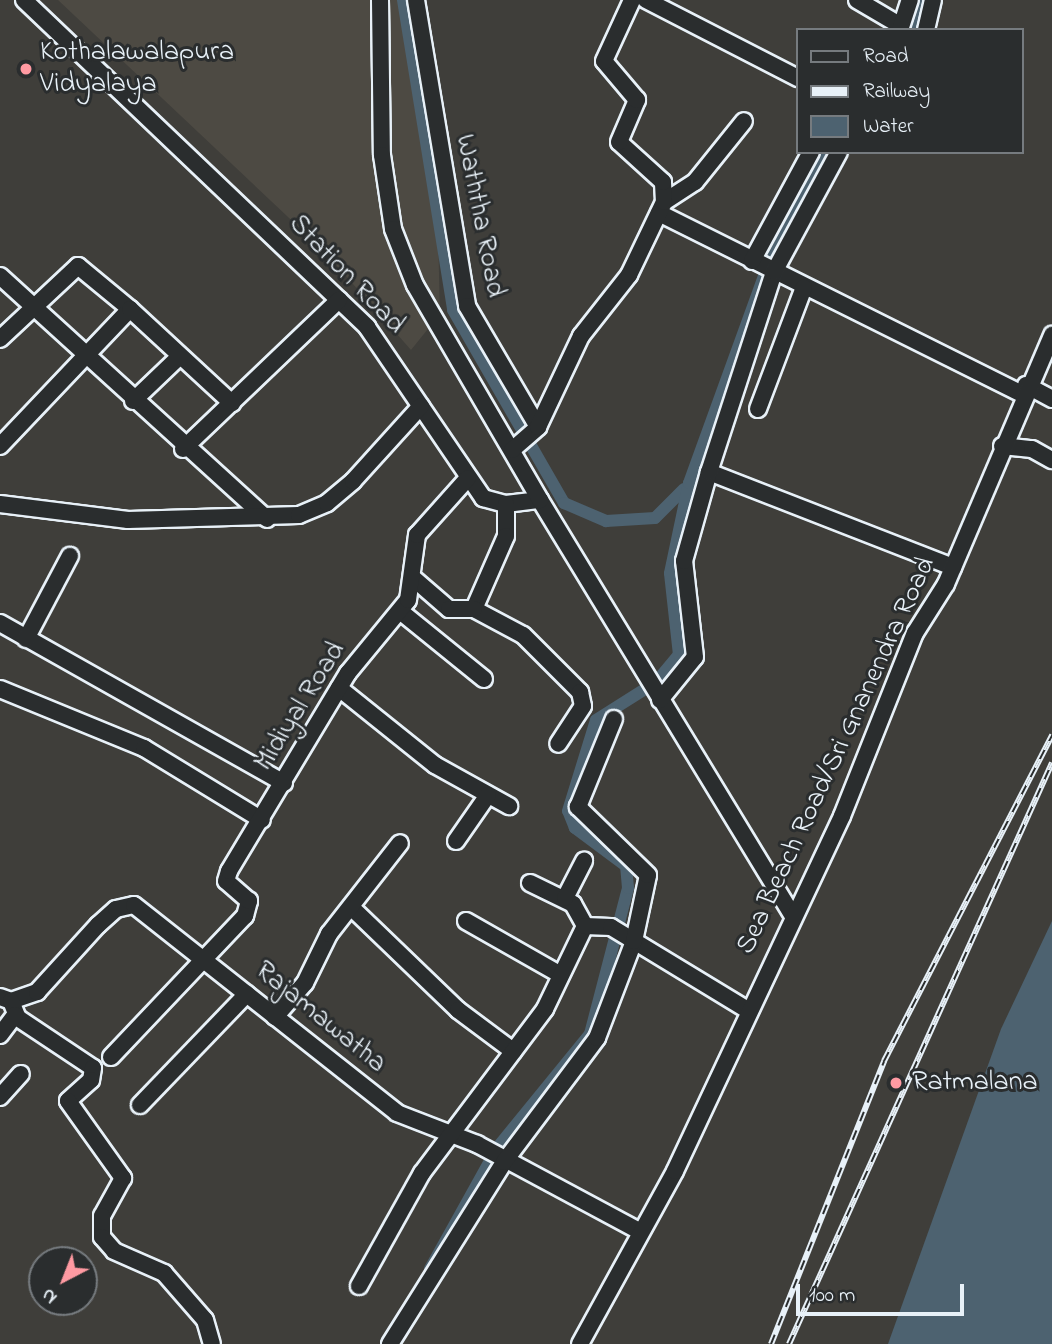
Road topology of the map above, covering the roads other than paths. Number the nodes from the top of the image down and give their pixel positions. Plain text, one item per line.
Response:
1 (24, 0) edge
2 (380, 0) edge
3 (416, 0) edge
4 (632, 0) edge
5 (646, 0) edge
6 (857, 0) edge
7 (910, 0) edge
8 (933, 0) edge
9 (900, 28) edge
10 (926, 28) edge
11 (796, 77) edge
12 (744, 121) dead end
13 (810, 154) edge
14 (838, 154) edge
15 (661, 207) junction
16 (755, 262) junction
17 (774, 272) junction
18 (0, 276) edge
19 (804, 287) junction
20 (339, 300) junction
21 (32, 306) junction
22 (130, 309) junction
23 (1052, 335) edge
24 (0, 340) edge
25 (83, 354) junction
26 (179, 357) junction
27 (1024, 390) junction
28 (1052, 399) edge
29 (133, 401) junction
30 (232, 403) junction
31 (421, 406) junction
32 (758, 409) dead end
33 (526, 439) junction
34 (0, 446) edge
35 (1002, 446) junction
36 (183, 449) junction
37 (1052, 460) edge
38 (709, 472) junction
39 (468, 478) junction
40 (540, 500) junction
41 (0, 504) edge
42 (506, 504) junction
43 (267, 519) junction
44 (70, 556) dead end
45 (953, 567) junction
46 (412, 576) junction
47 (474, 609) junction
48 (400, 611) junction
49 (0, 623) edge
50 (26, 639) junction
51 (484, 679) dead end
52 (339, 688) junction
53 (0, 689) edge
54 (660, 700) junction
55 (614, 719) dead end
56 (558, 744) dead end
57 (284, 783) junction
58 (488, 795) junction
59 (509, 806) dead end
60 (262, 820) junction
61 (456, 841) dead end
62 (400, 843) dead end
63 (584, 861) dead end
64 (530, 883) dead end
65 (565, 898) junction
66 (351, 907) junction
67 (794, 917) junction
68 (466, 921) dead end
69 (585, 926) junction
70 (634, 941) junction
71 (206, 960) junction
72 (561, 975) junction
73 (247, 994) junction
74 (9, 1004) edge
75 (748, 1011) junction
76 (275, 1017) junction
77 (0, 1035) edge
78 (513, 1051) junction
79 (111, 1057) dead end
80 (21, 1074) dead end
81 (0, 1097) edge
82 (140, 1105) dead end
83 (452, 1133) junction
84 (503, 1161) junction
85 (639, 1231) junction
86 (359, 1286) dead end
87 (212, 1344) edge
88 (390, 1344) edge
89 (580, 1344) edge

1 - 20 street, Station Road
2 - 33 street
3 - 33 street, Waththa Road
4 - 15 street
5 - 11 street
6 - 9 street
7 - 9 street
8 - 10 street
12 - 15 street
13 - 16 street
14 - 17 street
15 - 16 street
15 - 33 street
16 - 17 street
17 - 19 street
17 - 38 street
18 - 21 street
19 - 27 street
19 - 32 street
20 - 30 street
20 - 31 street, Station Road
21 - 22 street
21 - 24 street
21 - 25 street
22 - 25 street
22 - 26 street
23 - 27 street, Sea Beach Road/Sri Gnanendra Road
25 - 29 street
25 - 34 street
26 - 29 street
26 - 30 street
27 - 28 street
27 - 35 street, Sea Beach Road/Sri Gnanendra Road
29 - 36 street
30 - 36 street
31 - 39 street, Station Road
31 - 43 street
33 - 40 street
35 - 37 street
35 - 45 street, Sea Beach Road/Sri Gnanendra Road
36 - 43 street
38 - 45 street
38 - 54 street
39 - 42 street, Station Road
39 - 46 street, Midiyal Road
40 - 42 street
40 - 54 street
41 - 43 street
42 - 47 street
44 - 50 street
45 - 67 street, Sea Beach Road/Sri Gnanendra Road
46 - 47 street
46 - 48 street, Midiyal Road
47 - 56 street
48 - 51 street
48 - 52 street, Midiyal Road
49 - 50 street
50 - 57 street
52 - 57 street, Midiyal Road
52 - 58 street
53 - 60 street
54 - 67 street
55 - 70 street
57 - 60 street, Midiyal Road
58 - 59 street
58 - 61 street
60 - 71 street, Midiyal Road
62 - 66 street
63 - 65 street
64 - 65 street
65 - 69 street
66 - 76 street
66 - 78 street
67 - 75 street, Sea Beach Road/Sri Gnanendra Road
68 - 72 street
69 - 70 street
69 - 72 street
70 - 75 street
70 - 84 street
71 - 73 street, Rajamawatha
71 - 74 street, Rajamawatha
71 - 79 street
72 - 78 street
73 - 76 street, Rajamawatha
73 - 82 street
74 - 77 street
74 - 87 street
75 - 85 street, Sea Beach Road/Sri Gnanendra Road
76 - 83 street, Rajamawatha
78 - 83 street
80 - 81 street
83 - 84 street, Rajamawatha
83 - 86 street
84 - 85 street, Rajamawatha
84 - 88 street
85 - 89 street, Sea Beach Road/Sri Gnanendra Road

